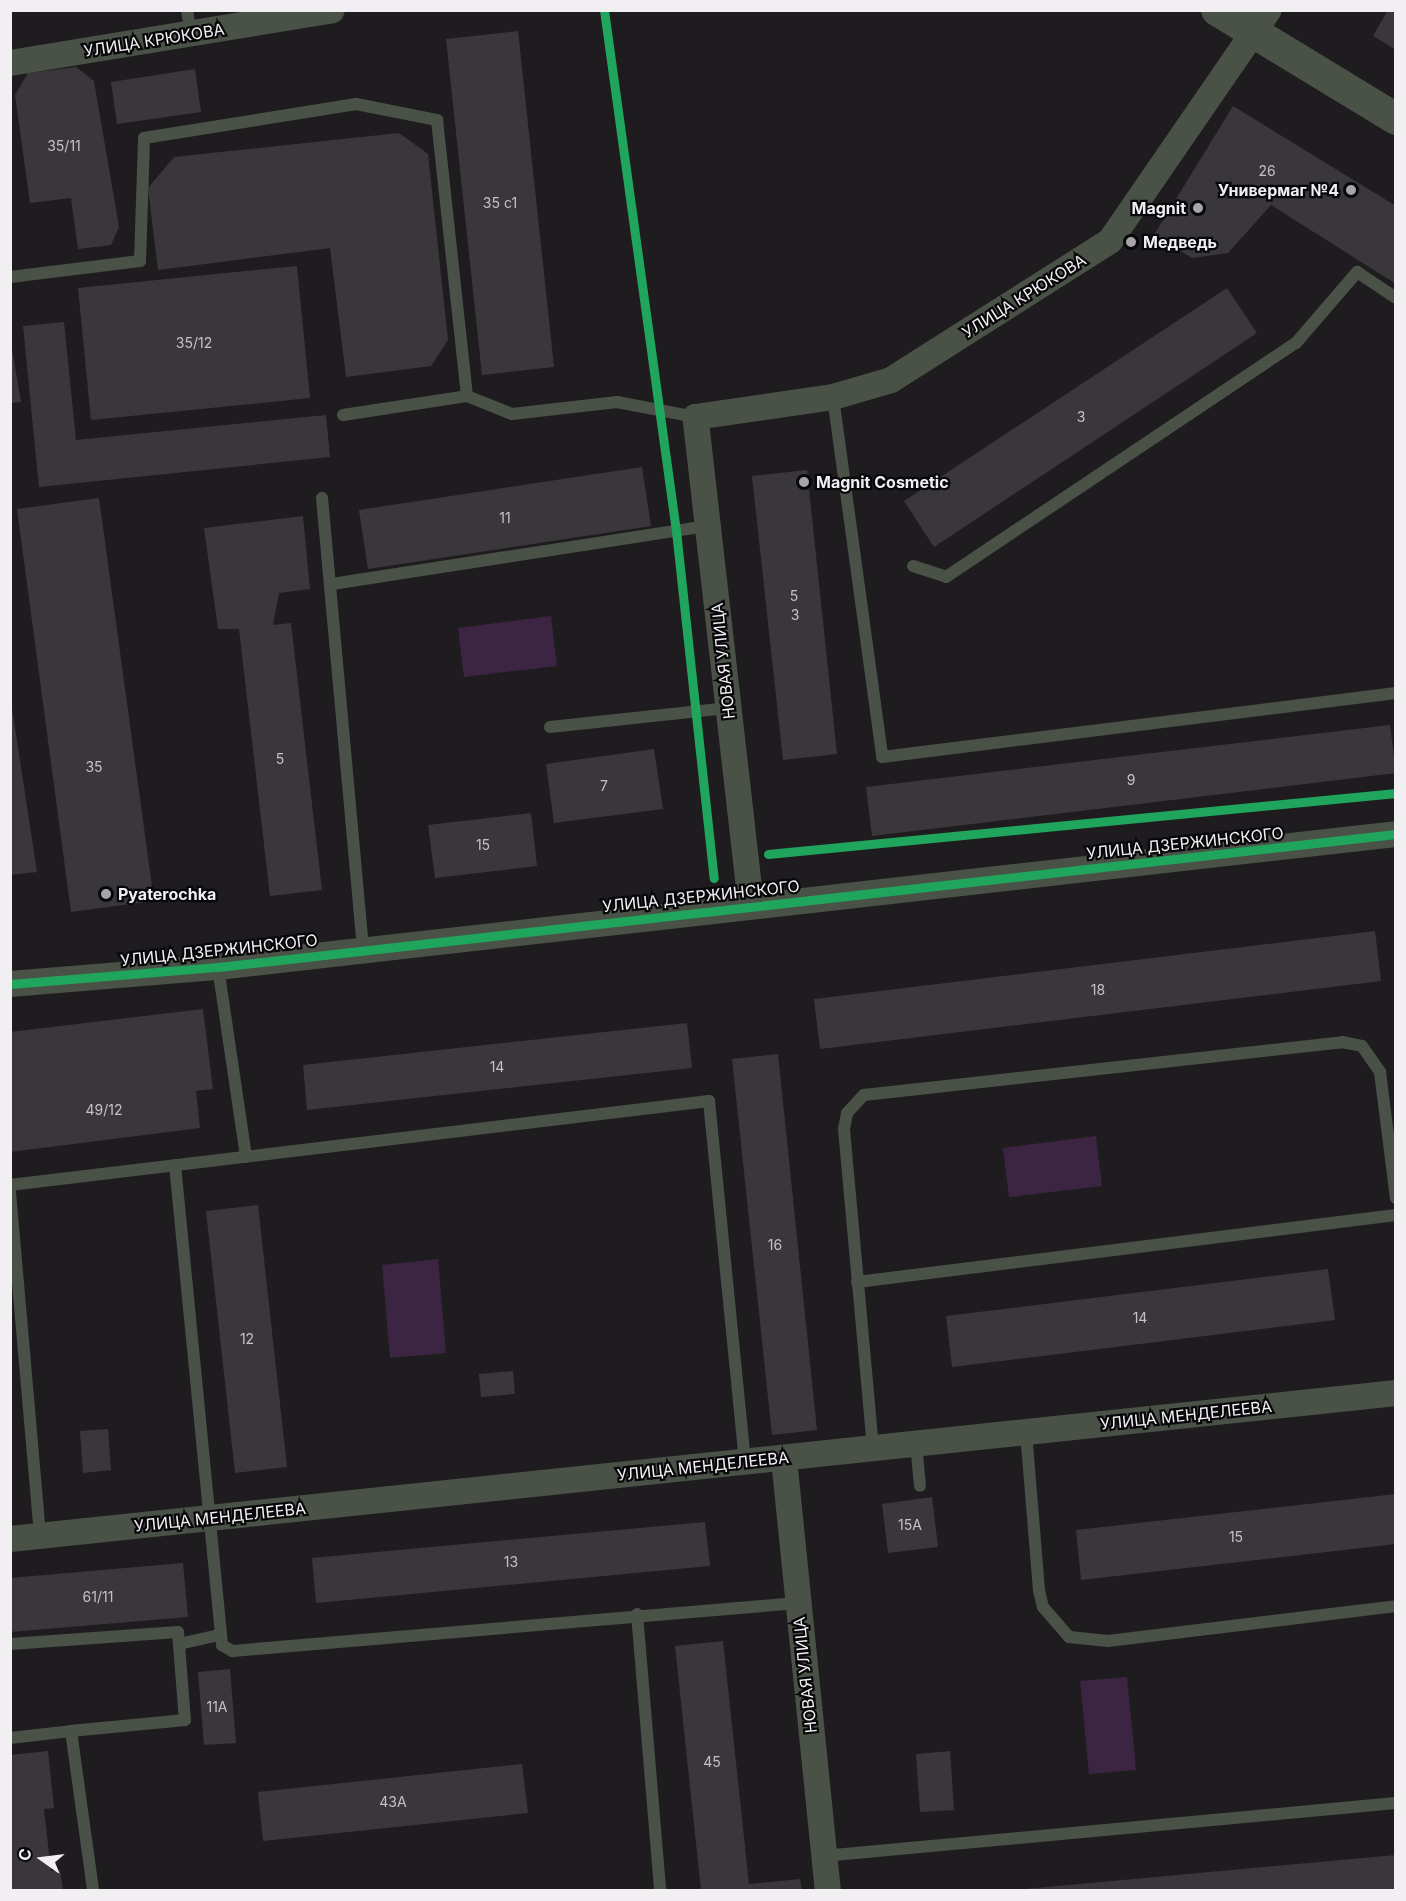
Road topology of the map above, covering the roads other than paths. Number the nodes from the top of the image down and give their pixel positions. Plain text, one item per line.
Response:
1 (332, 10) edge
2 (1217, 10) edge
3 (189, 22) edge
4 (1262, 22) edge
5 (10, 63) edge
6 (1395, 119) edge
7 (10, 277) edge
8 (1395, 298) edge
9 (467, 396) junction
10 (833, 397) junction
11 (343, 415) dead end
12 (695, 417) junction
13 (322, 498) dead end
14 (708, 526) junction
15 (913, 566) dead end
16 (332, 584) junction
17 (1395, 693) edge
18 (729, 708) junction
19 (550, 727) dead end
20 (1395, 834) edge
21 (752, 905) junction
22 (363, 949) junction
23 (218, 967) junction
24 (10, 984) edge
25 (246, 1157) junction
26 (175, 1165) junction
27 (10, 1185) edge
28 (10, 1192) edge
29 (1395, 1198) edge
30 (1395, 1215) edge
31 (856, 1282) junction
32 (1395, 1394) edge
33 (1026, 1432) junction
34 (916, 1443) junction
35 (873, 1448) junction
36 (784, 1459) junction
37 (745, 1461) junction
38 (920, 1486) dead end
39 (209, 1518) junction
40 (40, 1536) junction
41 (10, 1539) edge
42 (798, 1603) junction
43 (1395, 1606) edge
44 (636, 1614) junction
45 (219, 1635) junction
46 (10, 1644) edge
47 (179, 1644) junction
48 (71, 1731) junction
49 (10, 1738) edge
50 (1395, 1803) edge
51 (824, 1856) junction
52 (93, 1890) edge
53 (660, 1890) edge
54 (828, 1890) edge

1 - 3 street, УЛИЦА КРЮКОВА
2 - 4 street
3 - 5 street, УЛИЦА КРЮКОВА
4 - 6 street
4 - 10 street, УЛИЦА КРЮКОВА
7 - 9 lane
8 - 15 lane
9 - 11 lane
9 - 12 lane
10 - 12 street, УЛИЦА КРЮКОВА
10 - 17 lane
12 - 14 street, НОВАЯ УЛИЦА
13 - 16 lane
14 - 16 lane
14 - 18 street, НОВАЯ УЛИЦА
16 - 22 lane
18 - 19 lane
18 - 21 street, НОВАЯ УЛИЦА
20 - 21 street, УЛИЦА ДЗЕРЖИНСКОГО
21 - 22 street, УЛИЦА ДЗЕРЖИНСКОГО
22 - 23 street, УЛИЦА ДЗЕРЖИНСКОГО
23 - 24 street, УЛИЦА ДЗЕРЖИНСКОГО
23 - 25 lane
25 - 26 lane
25 - 37 lane
26 - 27 lane
26 - 39 lane
28 - 40 lane
29 - 31 lane
30 - 31 lane
31 - 35 lane
32 - 33 street, УЛИЦА МЕНДЕЛЕЕВА
33 - 34 street, УЛИЦА МЕНДЕЛЕЕВА
33 - 43 lane
34 - 35 street, УЛИЦА МЕНДЕЛЕЕВА
34 - 38 lane
35 - 36 street, УЛИЦА МЕНДЕЛЕЕВА
36 - 37 street, УЛИЦА МЕНДЕЛЕЕВА
36 - 42 street, НОВАЯ УЛИЦА
37 - 39 street, УЛИЦА МЕНДЕЛЕЕВА
39 - 40 street, УЛИЦА МЕНДЕЛЕЕВА
39 - 45 lane
40 - 41 street, УЛИЦА МЕНДЕЛЕЕВА
42 - 44 lane
42 - 51 street, НОВАЯ УЛИЦА
44 - 45 lane
44 - 53 lane
45 - 47 lane
46 - 47 lane
47 - 48 lane
48 - 49 lane
48 - 52 lane
50 - 51 lane
51 - 54 street, НОВАЯ УЛИЦА

